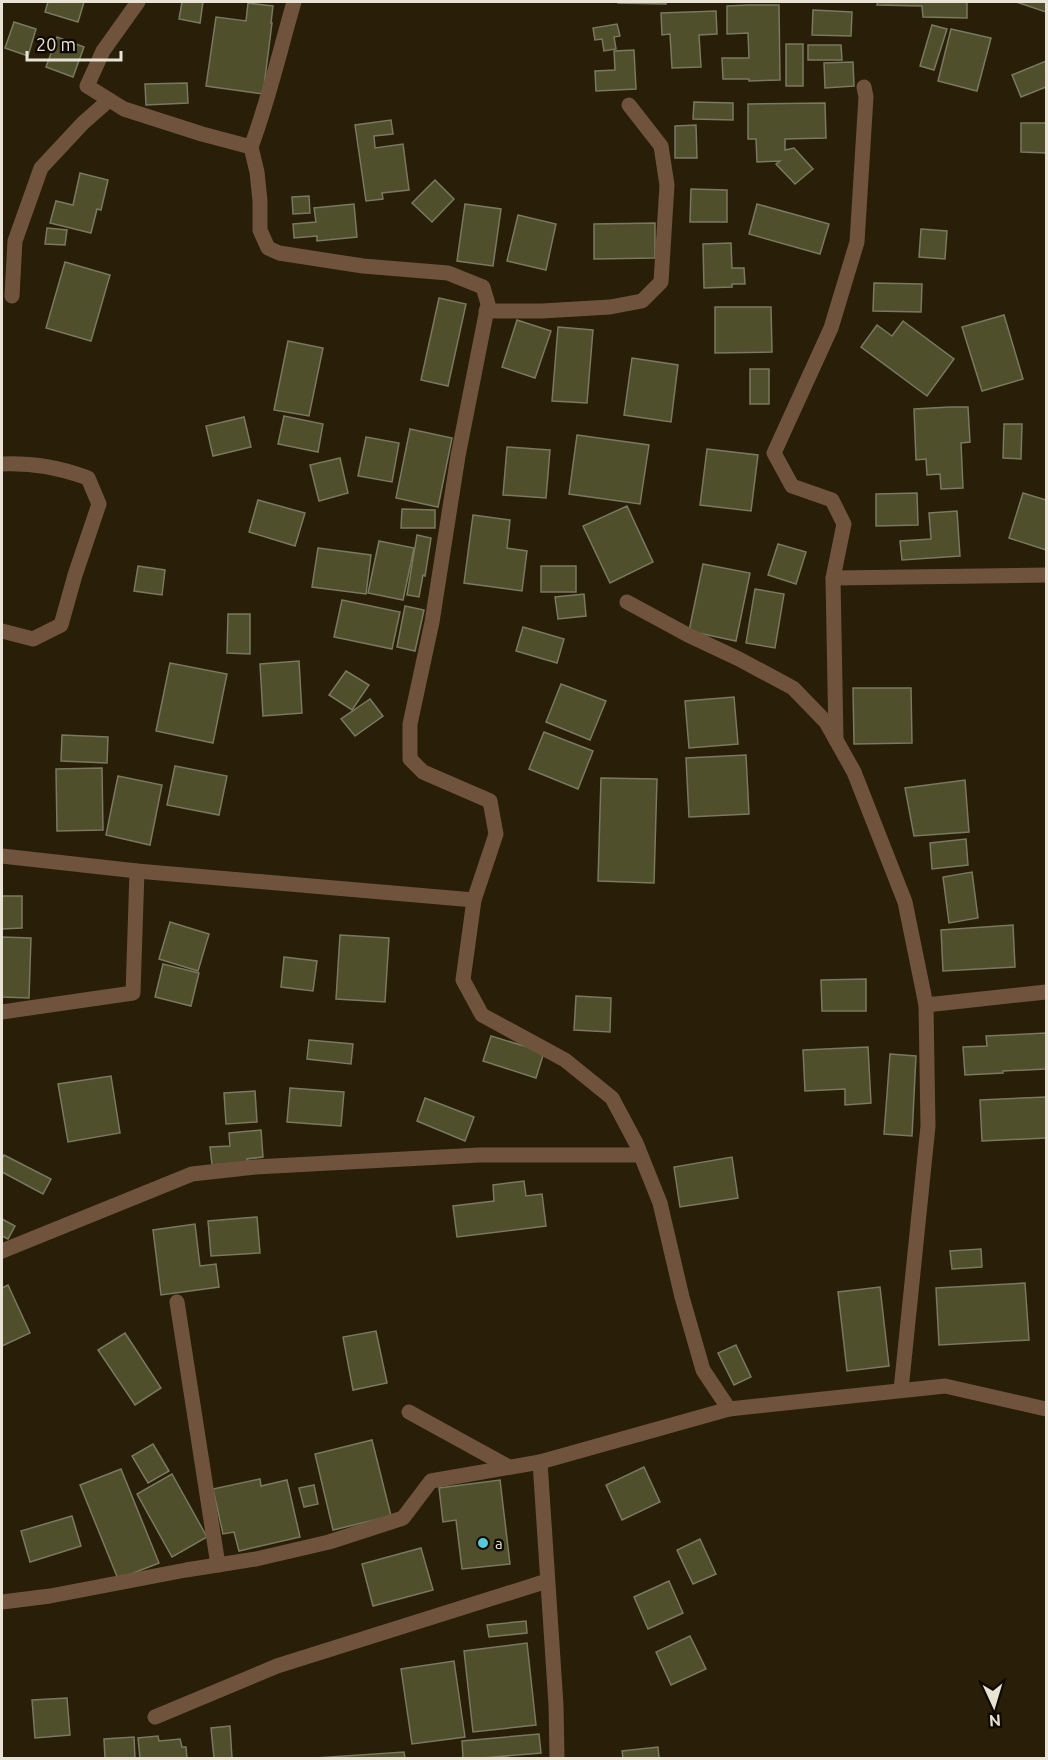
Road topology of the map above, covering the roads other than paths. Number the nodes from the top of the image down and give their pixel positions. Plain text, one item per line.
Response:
1 (138, 2) edge
2 (294, 2) edge
3 (864, 87) dead end
4 (109, 100) junction
5 (629, 105) dead end
6 (251, 147) junction
7 (8, 250) edge
8 (12, 296) dead end
9 (486, 311) junction
10 (2, 464) edge
11 (1047, 574) edge
12 (834, 579) junction
13 (627, 602) dead end
14 (2, 631) edge
15 (836, 740) junction
16 (2, 856) edge
17 (137, 871) junction
18 (474, 900) junction
19 (1047, 992) edge
20 (926, 1005) junction
21 (2, 1012) edge
22 (640, 1155) junction
23 (2, 1251) edge
24 (177, 1302) dead end
25 (901, 1390) junction
26 (729, 1409) junction
27 (1047, 1409) edge
28 (409, 1412) dead end
29 (540, 1462) junction
30 (509, 1467) junction
31 (218, 1565) junction
32 (548, 1581) junction
33 (2, 1602) edge
34 (155, 1717) dead end
35 (557, 1758) edge

1 - 4 street
2 - 6 street
3 - 12 street
4 - 6 street
4 - 7 street
5 - 9 street
6 - 9 street
7 - 8 street
9 - 18 street
10 - 14 street
11 - 12 street
12 - 15 street
13 - 15 street
15 - 20 street
16 - 17 street
17 - 18 street
17 - 21 street
18 - 22 street
19 - 20 street
20 - 25 street
22 - 23 street
22 - 26 street
24 - 31 street
25 - 26 street
25 - 27 street
26 - 29 street
28 - 30 street
29 - 30 street
29 - 32 street
30 - 31 street
31 - 33 street
32 - 34 street
32 - 35 street

